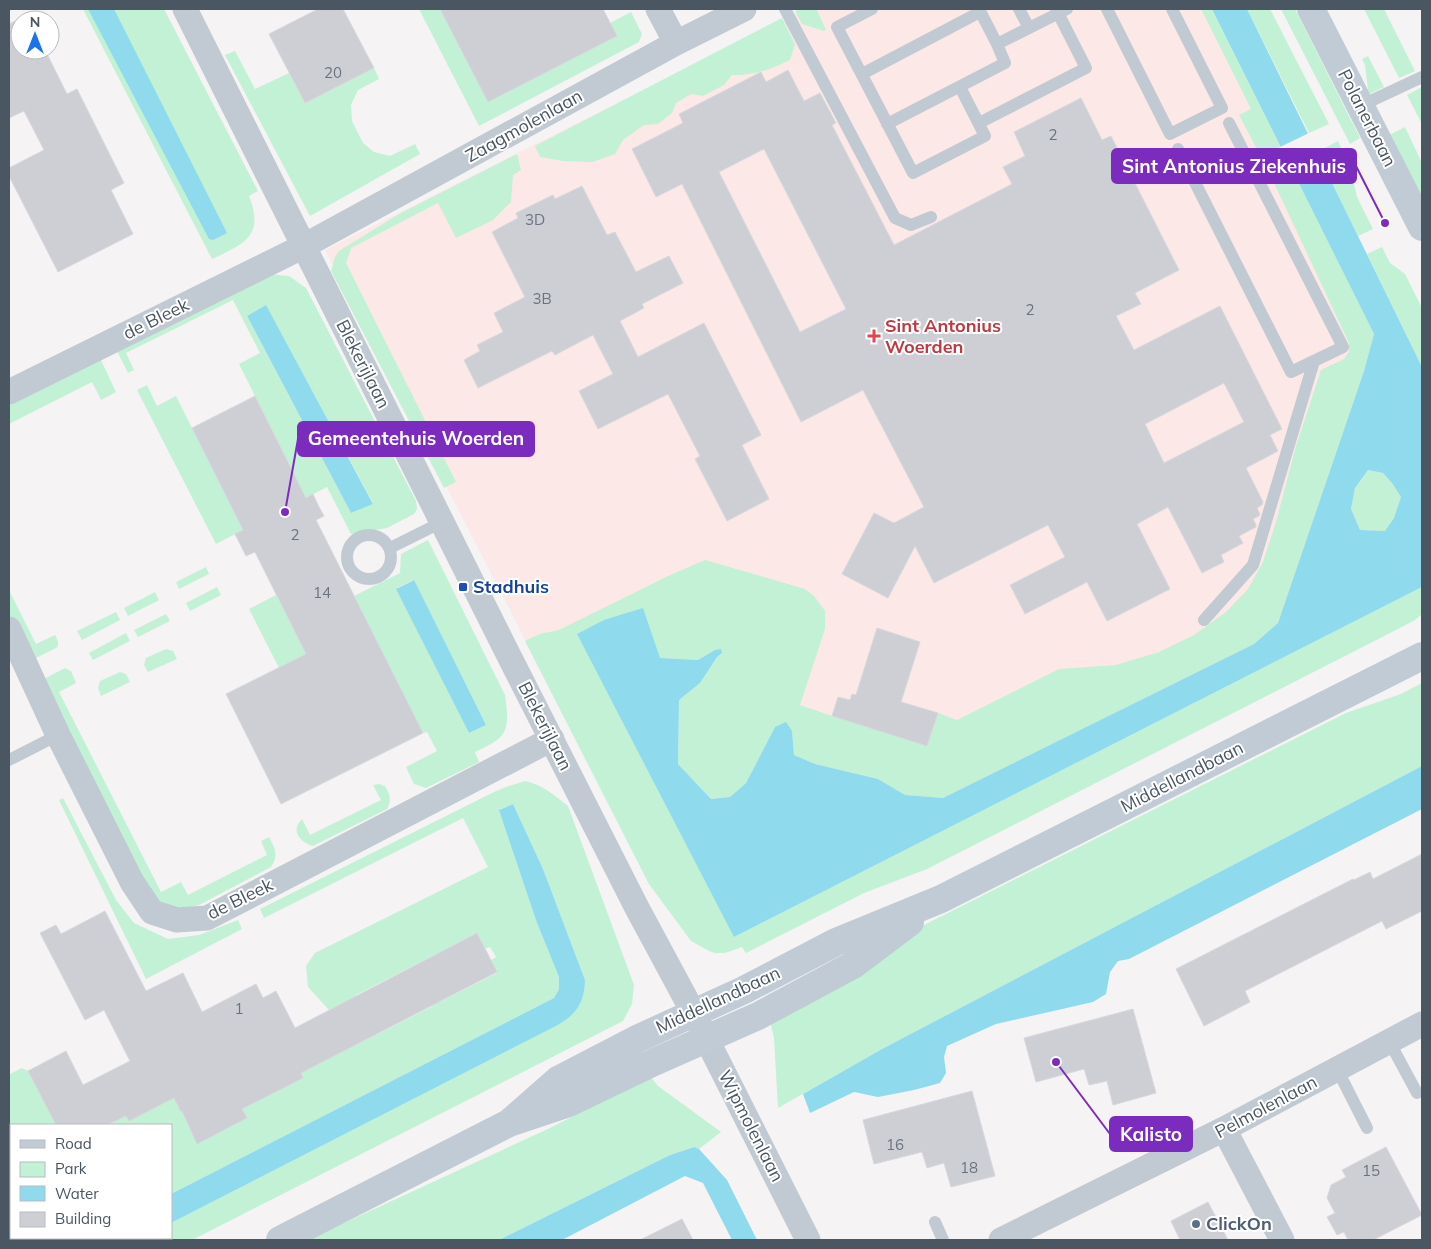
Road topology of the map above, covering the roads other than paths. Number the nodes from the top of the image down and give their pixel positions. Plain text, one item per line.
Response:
1 (185, 9) edge
2 (658, 9) edge
3 (744, 9) edge
4 (785, 9) edge
5 (872, 9) edge
6 (1019, 9) edge
7 (1106, 9) edge
8 (1172, 9) edge
9 (1311, 9) edge
10 (1060, 10) edge
11 (979, 11) edge
12 (1029, 28) junction
13 (676, 43) junction
14 (997, 44) junction
15 (862, 74) junction
16 (1422, 77) edge
17 (960, 87) junction
18 (1360, 106) junction
19 (979, 123) junction
20 (1229, 123) dead end
21 (887, 124) junction
22 (1178, 149) dead end
23 (1419, 214) edge
24 (932, 217) dead end
25 (304, 246) junction
26 (1314, 361) junction
27 (9, 392) edge
28 (442, 522) junction
29 (390, 548) dead end
30 (1204, 620) dead end
31 (9, 629) edge
32 (1422, 656) edge
33 (58, 735) junction
34 (552, 739) junction
35 (9, 760) edge
36 (941, 899) junction
37 (693, 1012) junction
38 (1422, 1024) edge
39 (707, 1039) junction
40 (1389, 1041) junction
41 (1337, 1069) junction
42 (1417, 1093) dead end
43 (509, 1124) junction
44 (1367, 1128) dead end
45 (1224, 1129) junction
46 (935, 1222) dead end
47 (1014, 1237) edge
48 (280, 1240) edge
49 (808, 1240) edge
50 (943, 1240) edge
51 (1282, 1240) edge

1 - 25 street, Blekerijlaan
2 - 13 street
3 - 13 street, Zaagmolenlaan
4 - 24 lane
5 - 15 lane
6 - 12 lane
7 - 8 lane
9 - 18 main road, Polanerbaan
10 - 12 lane
10 - 19 lane
11 - 14 lane
11 - 15 lane
12 - 14 lane
13 - 25 street, Zaagmolenlaan
14 - 17 lane
15 - 21 lane
16 - 18 lane
17 - 19 lane
17 - 21 lane
18 - 23 main road, Polanerbaan
19 - 21 lane
20 - 26 lane
22 - 26 lane
25 - 27 street, de Bleek
25 - 28 street, Blekerijlaan
26 - 30 lane
28 - 29 lane
28 - 34 street, Blekerijlaan
31 - 33 street, de Bleek
32 - 36 main road, Middellandbaan
33 - 34 street, de Bleek
33 - 35 lane
34 - 37 street, Blekerijlaan
36 - 37 main road, Middellandbaan
36 - 39 main road, Middellandbaan
37 - 39 street, Wipmolenlaan
37 - 43 main road, Middellandbaan
38 - 40 street, Pelmolenlaan
39 - 43 main road, Middellandbaan
39 - 49 street, Wipmolenlaan
40 - 41 street, Pelmolenlaan
40 - 42 lane
41 - 44 lane
41 - 45 street, Pelmolenlaan
43 - 48 main road, Middellandbaan
45 - 47 street, Pelmolenlaan
45 - 51 street
46 - 50 lane

